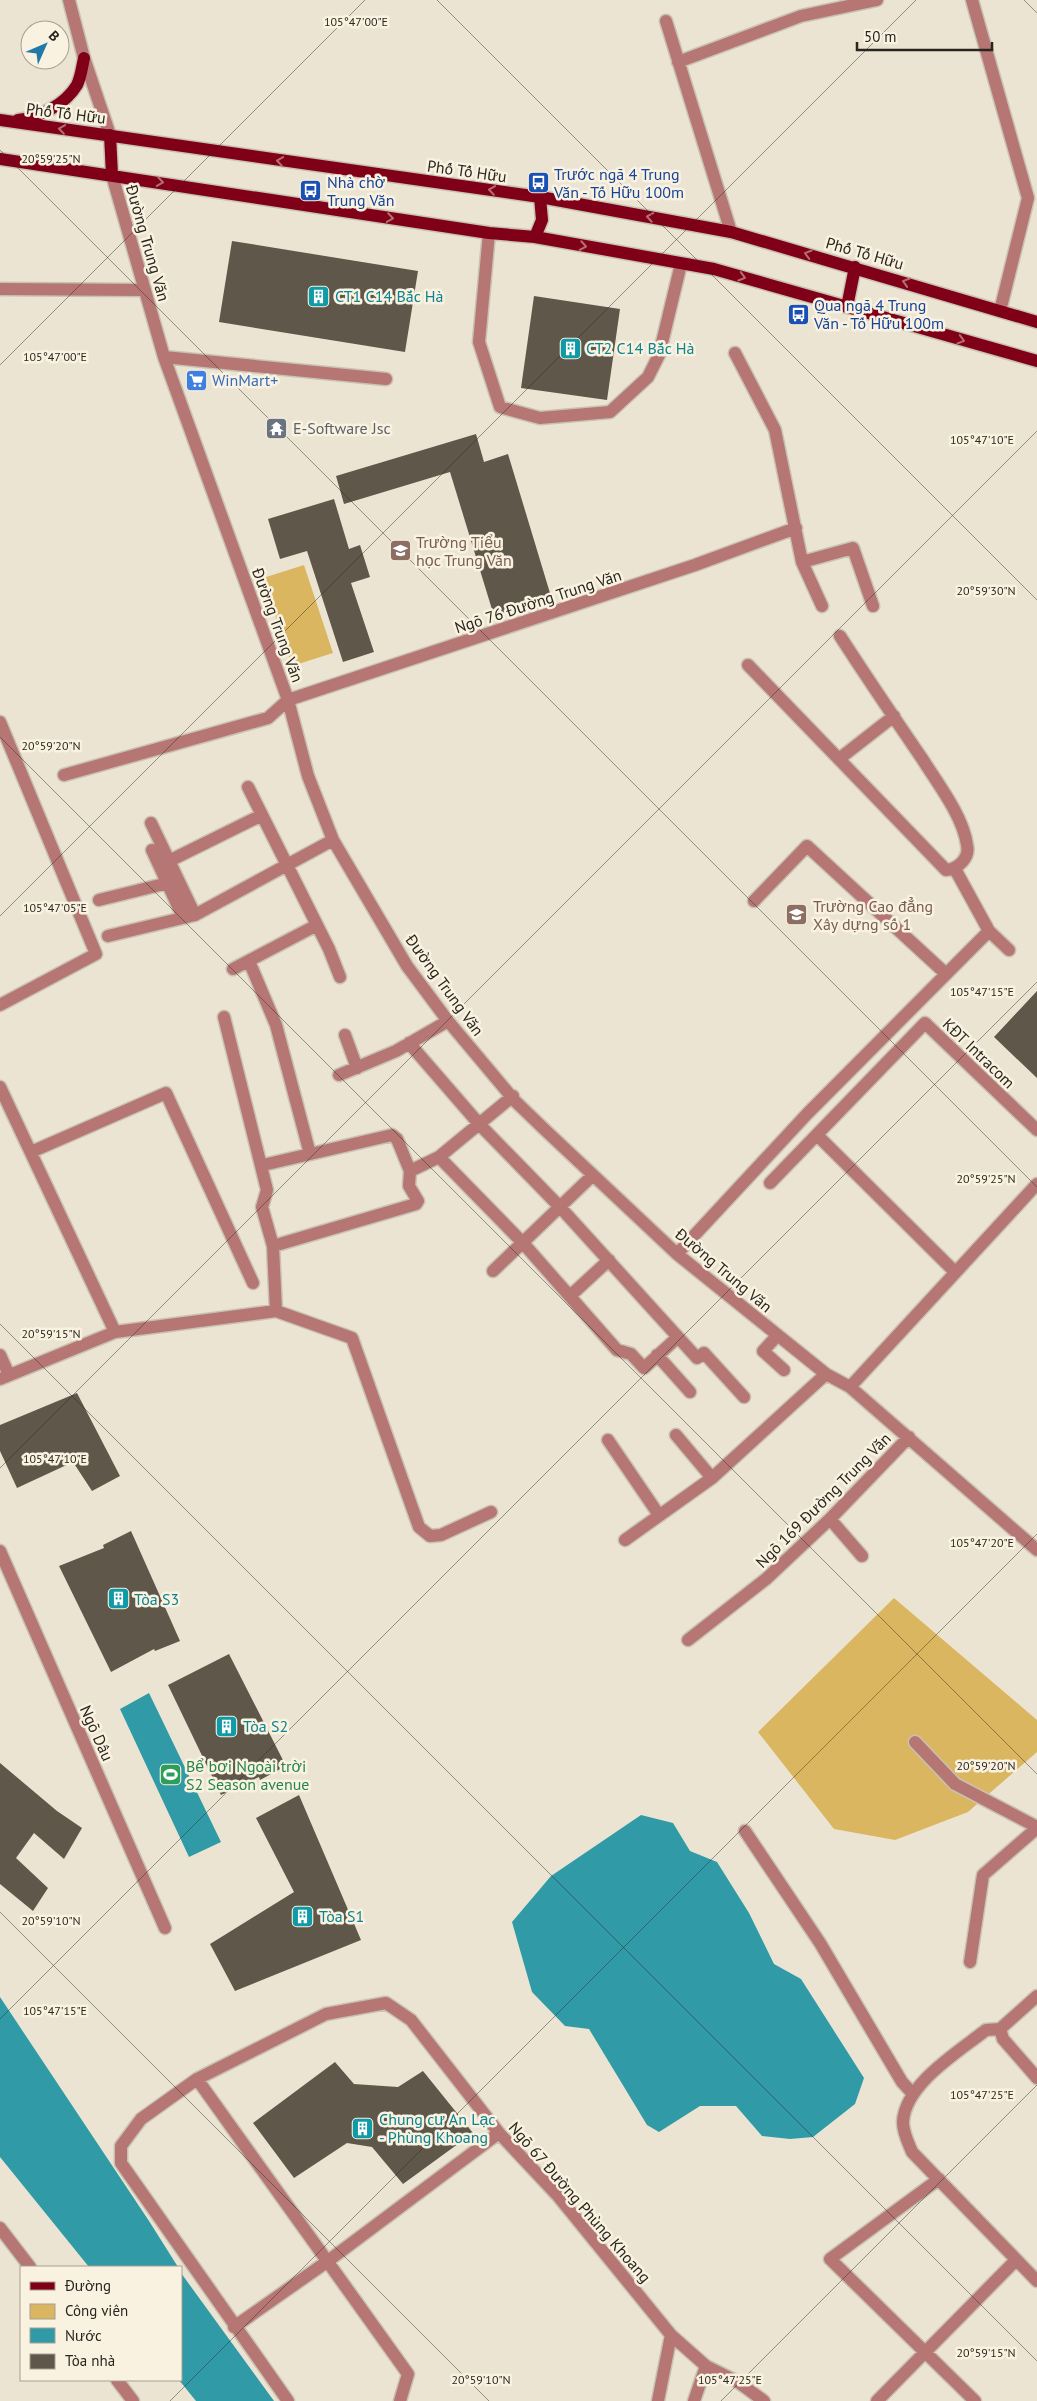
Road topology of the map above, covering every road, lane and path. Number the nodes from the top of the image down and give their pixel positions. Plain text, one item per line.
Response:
1 (69, 0) edge
2 (878, 0) edge
3 (972, 0) edge
4 (666, 21) dead end
5 (84, 58) junction
6 (678, 62) junction
7 (3, 121) edge
8 (110, 135) junction
9 (0, 159) edge
10 (112, 175) junction
11 (540, 197) junction
12 (731, 232) junction
13 (489, 233) junction
14 (535, 237) junction
15 (681, 264) junction
16 (855, 267) junction
17 (0, 289) edge
18 (144, 290) junction
19 (847, 307) junction
20 (1000, 311) junction
21 (1037, 322) edge
22 (735, 353) dead end
23 (164, 357) junction
24 (1037, 361) edge
25 (386, 379) dead end
26 (796, 528) junction
27 (802, 562) junction
28 (822, 606) dead end
29 (873, 606) dead end
30 (840, 636) dead end
31 (748, 665) dead end
32 (288, 700) junction
33 (894, 716) junction
34 (0, 722) edge
35 (839, 759) junction
36 (64, 774) dead end
37 (248, 787) dead end
38 (262, 815) junction
39 (151, 823) dead end
40 (333, 840) junction
41 (152, 850) dead end
42 (170, 861) junction
43 (287, 865) junction
44 (955, 869) junction
45 (168, 883) junction
46 (99, 900) dead end
47 (754, 901) dead end
48 (189, 916) junction
49 (317, 925) junction
50 (988, 931) junction
51 (108, 936) dead end
52 (1009, 950) dead end
53 (249, 961) junction
54 (233, 969) dead end
55 (946, 973) junction
56 (340, 977) dead end
57 (0, 1004) edge
58 (224, 1017) dead end
59 (448, 1021) junction
60 (345, 1035) dead end
61 (409, 1043) junction
62 (357, 1068) junction
63 (339, 1076) dead end
64 (0, 1088) edge
65 (513, 1096) junction
66 (480, 1125) junction
67 (1037, 1130) edge
68 (817, 1135) junction
69 (31, 1152) junction
70 (310, 1154) junction
71 (439, 1157) junction
72 (263, 1165) junction
73 (410, 1171) junction
74 (593, 1175) junction
75 (770, 1183) dead end
76 (1037, 1184) edge
77 (560, 1207) junction
78 (523, 1242) junction
79 (273, 1246) junction
80 (677, 1254) junction
81 (609, 1260) junction
82 (493, 1271) dead end
83 (955, 1272) junction
84 (254, 1283) dead end
85 (570, 1296) junction
86 (276, 1311) junction
87 (115, 1332) junction
88 (777, 1336) junction
89 (678, 1337) junction
90 (0, 1355) edge
91 (657, 1356) junction
92 (784, 1370) dead end
93 (826, 1374) junction
94 (4, 1377) edge
95 (850, 1387) junction
96 (690, 1392) dead end
97 (744, 1396) dead end
98 (676, 1435) dead end
99 (909, 1437) junction
100 (608, 1440) dead end
101 (712, 1478) junction
102 (491, 1512) dead end
103 (659, 1515) junction
104 (830, 1519) junction
105 (625, 1540) dead end
106 (1037, 1550) edge
107 (0, 1551) edge
108 (862, 1556) dead end
109 (688, 1640) dead end
110 (915, 1742) dead end
111 (1037, 1827) edge
112 (745, 1831) dead end
113 (165, 1928) dead end
114 (970, 1962) dead end
115 (1037, 1996) edge
116 (1000, 2029) junction
117 (1037, 2078) edge
118 (197, 2079) junction
119 (913, 2094) junction
120 (499, 2133) junction
121 (939, 2179) junction
122 (0, 2228) edge
123 (1016, 2260) junction
124 (328, 2261) junction
125 (29, 2266) edge
126 (1037, 2281) edge
127 (234, 2327) junction
128 (671, 2335) junction
129 (926, 2351) junction
130 (706, 2366) junction
131 (118, 2381) edge
132 (133, 2401) edge
133 (288, 2401) edge
134 (400, 2401) edge
135 (658, 2401) edge
136 (694, 2401) edge
137 (764, 2401) edge
138 (877, 2401) edge
139 (975, 2401) edge

1 - 5 street
2 - 6 street
3 - 20 street
4 - 6 street
5 - 7 main road
5 - 8 street
6 - 12 street
8 -> 7 main road, Phố Tố Hữu
8 - 10 main road
11 -> 8 main road, Phố Tố Hữu
9 - 10 main road
10 -> 13 main road
10 - 18 street, Đường Trung Văn
12 -> 11 main road, Phố Tố Hữu
11 - 14 main road
16 -> 12 main road, Phố Tố Hữu
13 - 14 main road
13 - 15 street
14 -> 15 main road
15 -> 19 main road
16 - 19 main road
20 -> 16 main road, Phố Tố Hữu
17 - 18 street
18 - 23 street, Đường Trung Văn
19 -> 24 main road
20 - 21 main road, Phố Tố Hữu
22 - 26 street
23 - 25 street
23 - 32 street, Đường Trung Văn
26 - 27 street
26 - 32 street, Ngõ 76 Đường Trung Văn
27 - 28 street
27 - 29 street
30 - 33 street
31 - 35 street
32 - 36 street
32 - 40 street, Đường Trung Văn
33 - 35 street
33 - 44 street
34 - 57 street
35 - 44 street
37 - 38 street
38 - 42 street
38 - 43 street
39 - 42 street
40 - 43 street
40 - 59 street, Đường Trung Văn
41 - 45 street
42 - 48 street
43 - 48 street
43 - 49 street
44 - 50 street
45 - 46 street
45 - 48 street
47 - 55 street
48 - 51 street
49 - 53 street
49 - 56 street
50 - 52 street
50 - 55 street
53 - 54 street
53 - 70 street
55 - 80 street
58 - 72 street
59 - 61 street
59 - 65 street, Đường Trung Văn
60 - 62 street
61 - 62 street
61 - 66 street
62 - 63 street
64 - 69 street
65 - 66 street
65 - 74 street, Đường Trung Văn
66 - 71 street
66 - 77 street
67 - 68 street, KĐT Intracom
68 - 75 street, KĐT Intracom
68 - 83 street
69 - 84 street
69 - 87 street
70 - 72 street
70 - 73 street
71 - 73 street
71 - 78 street
72 - 79 street
73 - 79 street
74 - 77 street
74 - 80 street, Đường Trung Văn
76 - 83 street
77 - 78 street
77 - 81 street
78 - 82 street
78 - 85 street
79 - 86 street
80 - 88 street, Đường Trung Văn
81 - 85 street
81 - 89 street
83 - 95 street
85 - 91 street
86 - 87 street
86 - 102 street
87 - 94 street
88 - 92 street
88 - 93 street, Đường Trung Văn
89 - 91 street
89 - 97 street
90 - 94 street
91 - 96 street
93 - 95 street, Đường Trung Văn
93 - 101 street
95 - 99 street, Đường Trung Văn
98 - 101 street
99 - 104 street, Ngõ 169 Đường Trung Văn
99 - 106 street, Đường Trung Văn
100 - 103 street
101 - 103 street
103 - 105 street
104 - 108 street
104 - 109 street, Ngõ 169 Đường Trung Văn
107 - 113 street, Ngõ Dâu
110 - 111 street
111 - 114 street
112 - 119 street
115 - 116 street
116 - 117 street
116 - 119 street
118 - 120 street, Ngõ 67 Đường Phùng Khoang
118 - 124 street
118 - 127 street, Ngõ 67 Đường Phùng Khoang
119 - 121 street
120 - 124 street
120 - 128 street, Ngõ 67 Đường Phùng Khoang
121 - 123 street
121 - 129 street
122 - 125 street
123 - 126 street
123 - 129 street
124 - 127 street
124 - 134 street
127 - 133 street
128 - 130 street, Ngõ 67 Đường Phùng Khoang
128 - 135 street
129 - 138 street
129 - 139 street
130 - 136 street
130 - 137 street, Ngõ 67 Đường Phùng Khoang
131 - 132 street

